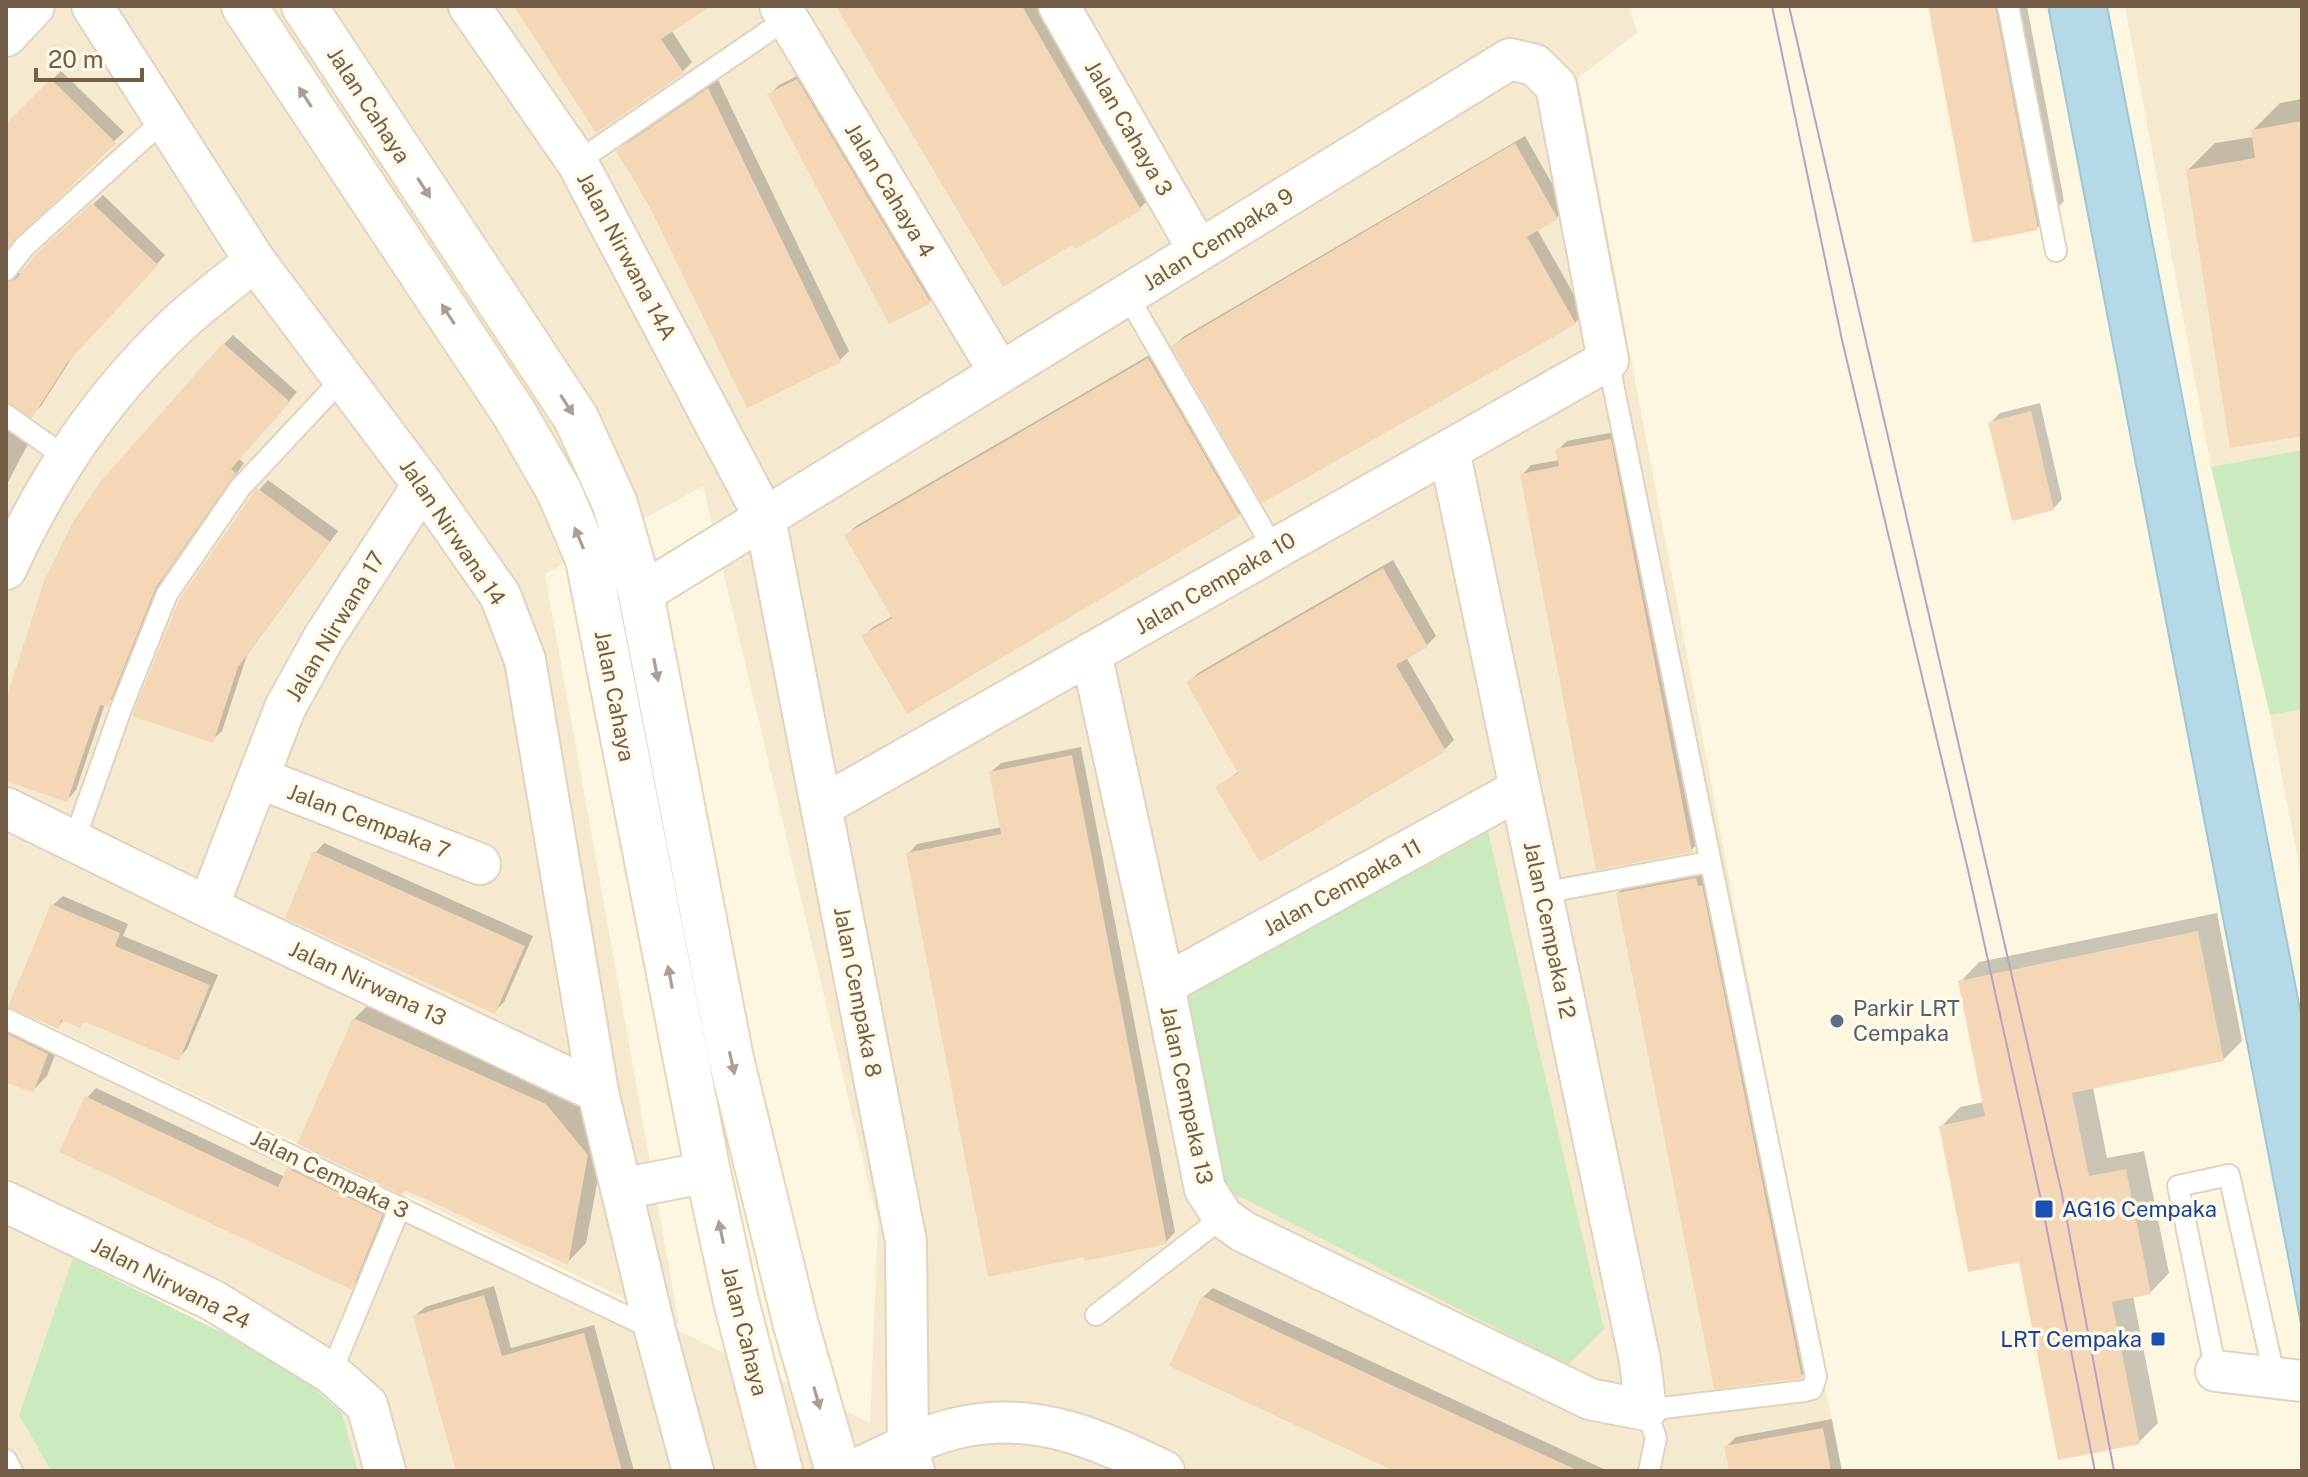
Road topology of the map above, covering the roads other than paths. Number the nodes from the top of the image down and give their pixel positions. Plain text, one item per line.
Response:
1 (34, 6) edge
2 (92, 6) edge
3 (244, 6) edge
4 (304, 6) edge
5 (469, 6) edge
6 (1059, 6) edge
7 (2008, 6) edge
8 (784, 12) edge
9 (6, 36) edge
10 (165, 119) junction
11 (577, 162) junction
12 (1199, 251) junction
13 (2056, 251) dead end
14 (255, 261) junction
15 (6, 270) edge
16 (1127, 295) junction
17 (1608, 360) junction
18 (1000, 373) junction
19 (342, 379) junction
20 (6, 415) edge
21 (1449, 450) junction
22 (65, 457) junction
23 (423, 485) junction
24 (765, 518) junction
25 (1274, 549) junction
26 (6, 569) edge
27 (641, 594) junction
28 (1091, 653) junction
29 (259, 778) junction
30 (1520, 789) junction
31 (822, 806) junction
32 (6, 808) edge
33 (74, 841) junction
34 (1709, 862) junction
35 (480, 864) dead end
36 (1542, 893) junction
37 (208, 907) junction
38 (1164, 985) junction
39 (6, 1019) edge
40 (598, 1092) junction
41 (708, 1172) junction
42 (621, 1189) junction
43 (6, 1202) edge
44 (400, 1207) junction
45 (1223, 1217) junction
46 (1096, 1315) dead end
47 (655, 1330) junction
48 (2216, 1371) joint
49 (331, 1373) junction
50 (2291, 1380) edge
51 (1646, 1410) junction
52 (911, 1459) edge
53 (6, 1460) edge
54 (12, 1471) edge
55 (385, 1471) edge
56 (693, 1471) edge
57 (780, 1471) edge
58 (838, 1471) edge
59 (852, 1471) edge
60 (1164, 1471) edge
61 (1649, 1471) edge

1 - 9 street
2 - 10 street, Jalan Nirwana 14
41 -> 3 main road, Jalan Cahaya
4 -> 27 main road, Jalan Cahaya
5 - 11 street, Jalan Nirwana 14A
6 - 12 street, Jalan Cahaya 3
7 - 13 lane
8 - 11 lane
8 - 18 street, Jalan Cahaya 4
10 - 14 street, Jalan Nirwana 14
10 - 15 lane
11 - 24 street, Jalan Nirwana 14A
12 - 16 street, Jalan Cempaka 9
12 - 17 street, Jalan Cempaka 9
14 - 19 street, Jalan Nirwana 14
14 - 22 street
16 - 18 street, Jalan Cempaka 9
16 - 25 lane
17 - 21 street, Jalan Cempaka 10
17 - 34 lane
18 - 24 street, Jalan Cempaka 9
19 - 23 street, Jalan Nirwana 14
19 - 33 lane
20 - 22 lane
21 - 25 street, Jalan Cempaka 10
21 - 30 street, Jalan Cempaka 12
22 - 26 street
23 - 29 street, Jalan Nirwana 17
23 - 40 street, Jalan Nirwana 14
24 - 27 street, Jalan Cempaka 9
24 - 31 street, Jalan Cempaka 8
25 - 28 street, Jalan Cempaka 10
27 -> 58 main road, Jalan Cahaya
28 - 31 street, Jalan Cempaka 10
28 - 38 street, Jalan Cempaka 13
29 - 35 street, Jalan Cempaka 7
29 - 37 street, Jalan Nirwana 17
30 - 36 street, Jalan Cempaka 12
30 - 38 street, Jalan Cempaka 11
31 - 52 street, Jalan Cempaka 8
32 - 33 street, Jalan Nirwana 13
33 - 37 street, Jalan Nirwana 13
34 - 36 lane
34 - 51 lane
36 - 51 street, Jalan Cempaka 12
37 - 40 street, Jalan Nirwana 13
38 - 45 street, Jalan Cempaka 13
39 - 44 lane, Jalan Cempaka 3
40 - 42 street, Jalan Nirwana 14
41 - 42 street
57 -> 41 main road, Jalan Cahaya
42 - 47 street
43 - 49 street, Jalan Nirwana 24
44 - 47 lane, Jalan Cempaka 3
44 - 49 lane
45 - 46 lane
45 - 51 street, Jalan Cempaka 13
47 - 56 street
48 - 50 street
48 - 50 lane
49 - 55 street, Jalan Nirwana 24
51 - 61 lane
52 - 59 street
52 - 60 street
53 - 54 lane

